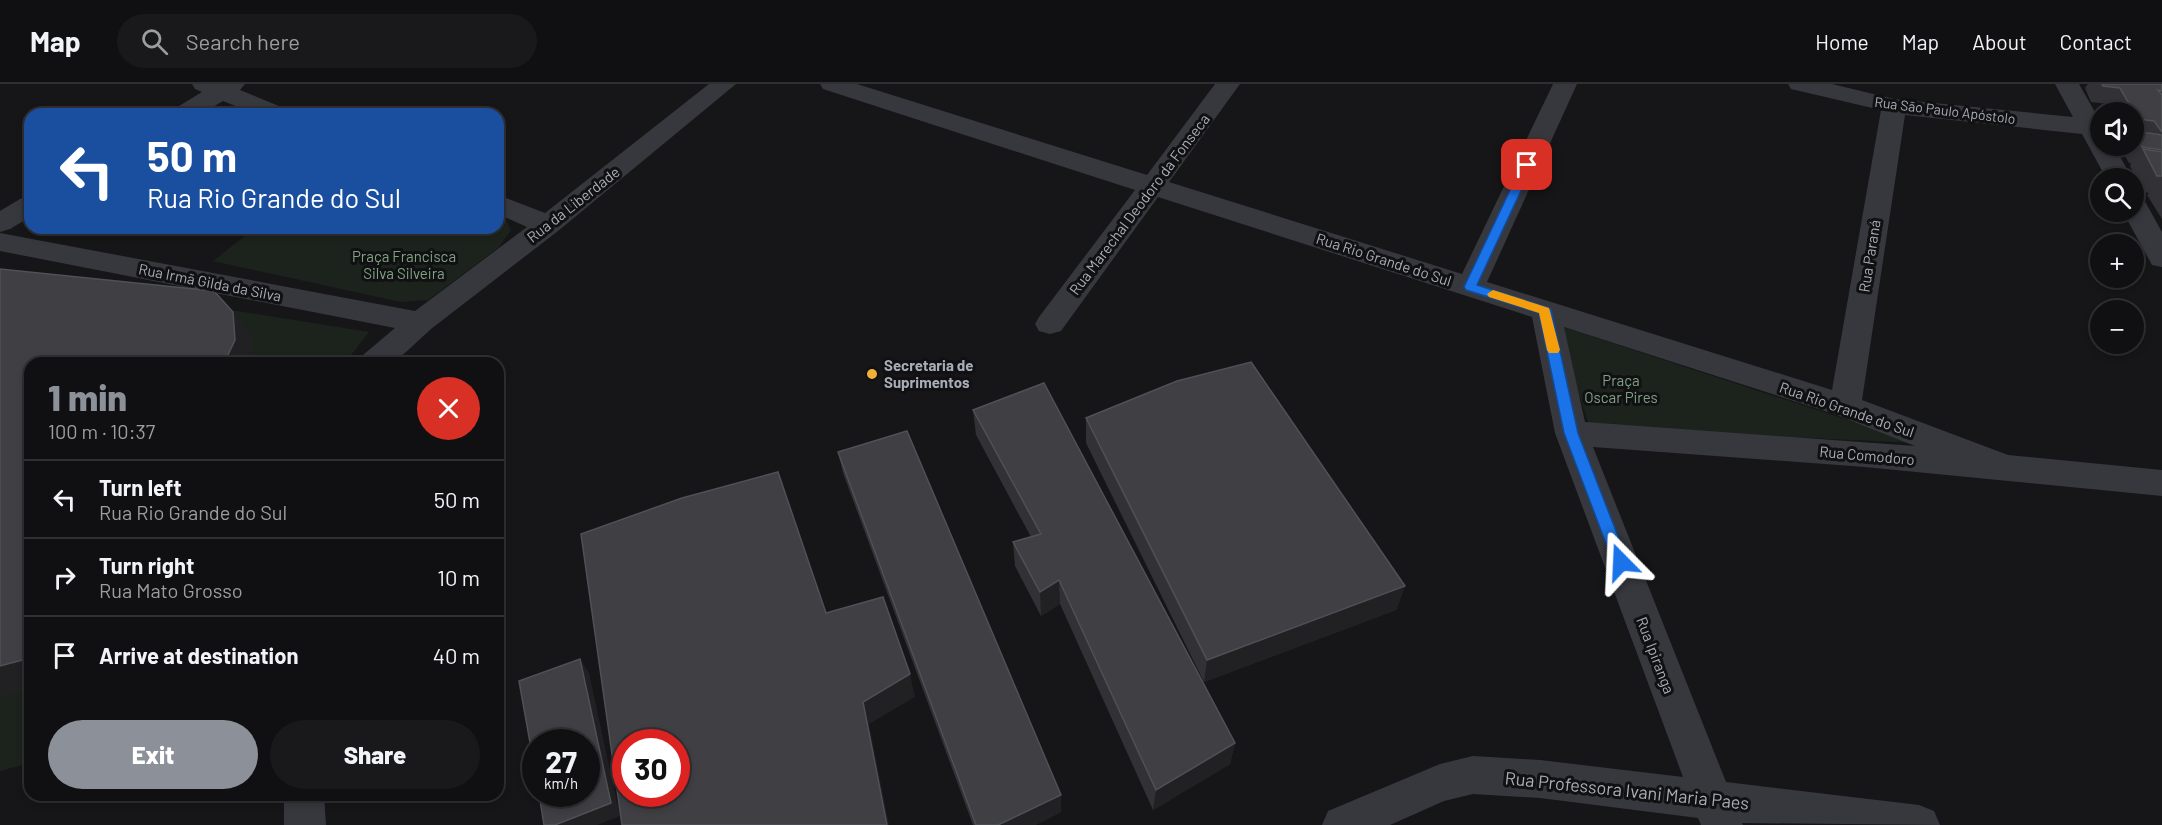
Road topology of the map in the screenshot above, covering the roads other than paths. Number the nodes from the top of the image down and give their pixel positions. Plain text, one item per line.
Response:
1 (724, 84) edge
2 (832, 84) edge
3 (1228, 84) edge
4 (1565, 84) edge
5 (1800, 84) edge
6 (2067, 84) edge
7 (219, 86) edge
8 (1894, 106) junction
9 (191, 108) edge
10 (265, 108) edge
11 (2090, 126) edge
12 (2090, 138) edge
13 (1153, 185) junction
14 (504, 207) edge
15 (24, 209) edge
16 (2143, 222) edge
17 (0, 223) edge
18 (548, 225) junction
19 (0, 242) edge
20 (2162, 258) edge
21 (1470, 287) junction
22 (1545, 310) junction
23 (420, 322) junction
24 (1050, 324) dead end
25 (381, 357) edge
26 (1845, 406) junction
27 (1571, 433) junction
28 (2001, 466) junction
29 (2162, 483) edge
30 (304, 801) edge
31 (1717, 812) edge
32 (305, 825) edge
33 (1343, 825) edge
34 (1919, 825) edge

1 - 18 street, Rua da Liberdade
2 - 13 street, Rua Rio Grande do Sul
3 - 13 street, Rua Marechal Deodoro da Fonseca
4 - 21 street
5 - 8 street, Rua São Paulo Apóstolo
6 - 11 street
7 - 9 street
7 - 10 street
8 - 12 street, Rua São Paulo Apóstolo
8 - 26 street, Rua Paraná
13 - 21 street, Rua Rio Grande do Sul
13 - 24 street, Rua Marechal Deodoro da Fonseca
14 - 18 street
15 - 17 street
16 - 20 street
18 - 23 street, Rua da Liberdade
19 - 23 street, Rua Irmã Gilda da Silva
21 - 22 street, Rua Rio Grande do Sul
22 - 26 street, Rua Rio Grande do Sul
22 - 27 street, Rua Ipiranga
23 - 25 street, Rua da Liberdade
26 - 28 street, Rua Rio Grande do Sul
27 - 28 street, Rua Comodoro
27 - 31 street, Rua Ipiranga
28 - 29 street, Rua Comodoro
30 - 32 street
31 - 33 street, Rua Professora Ivani Maria Paes
31 - 34 street, Rua Professora Ivani Maria Paes

